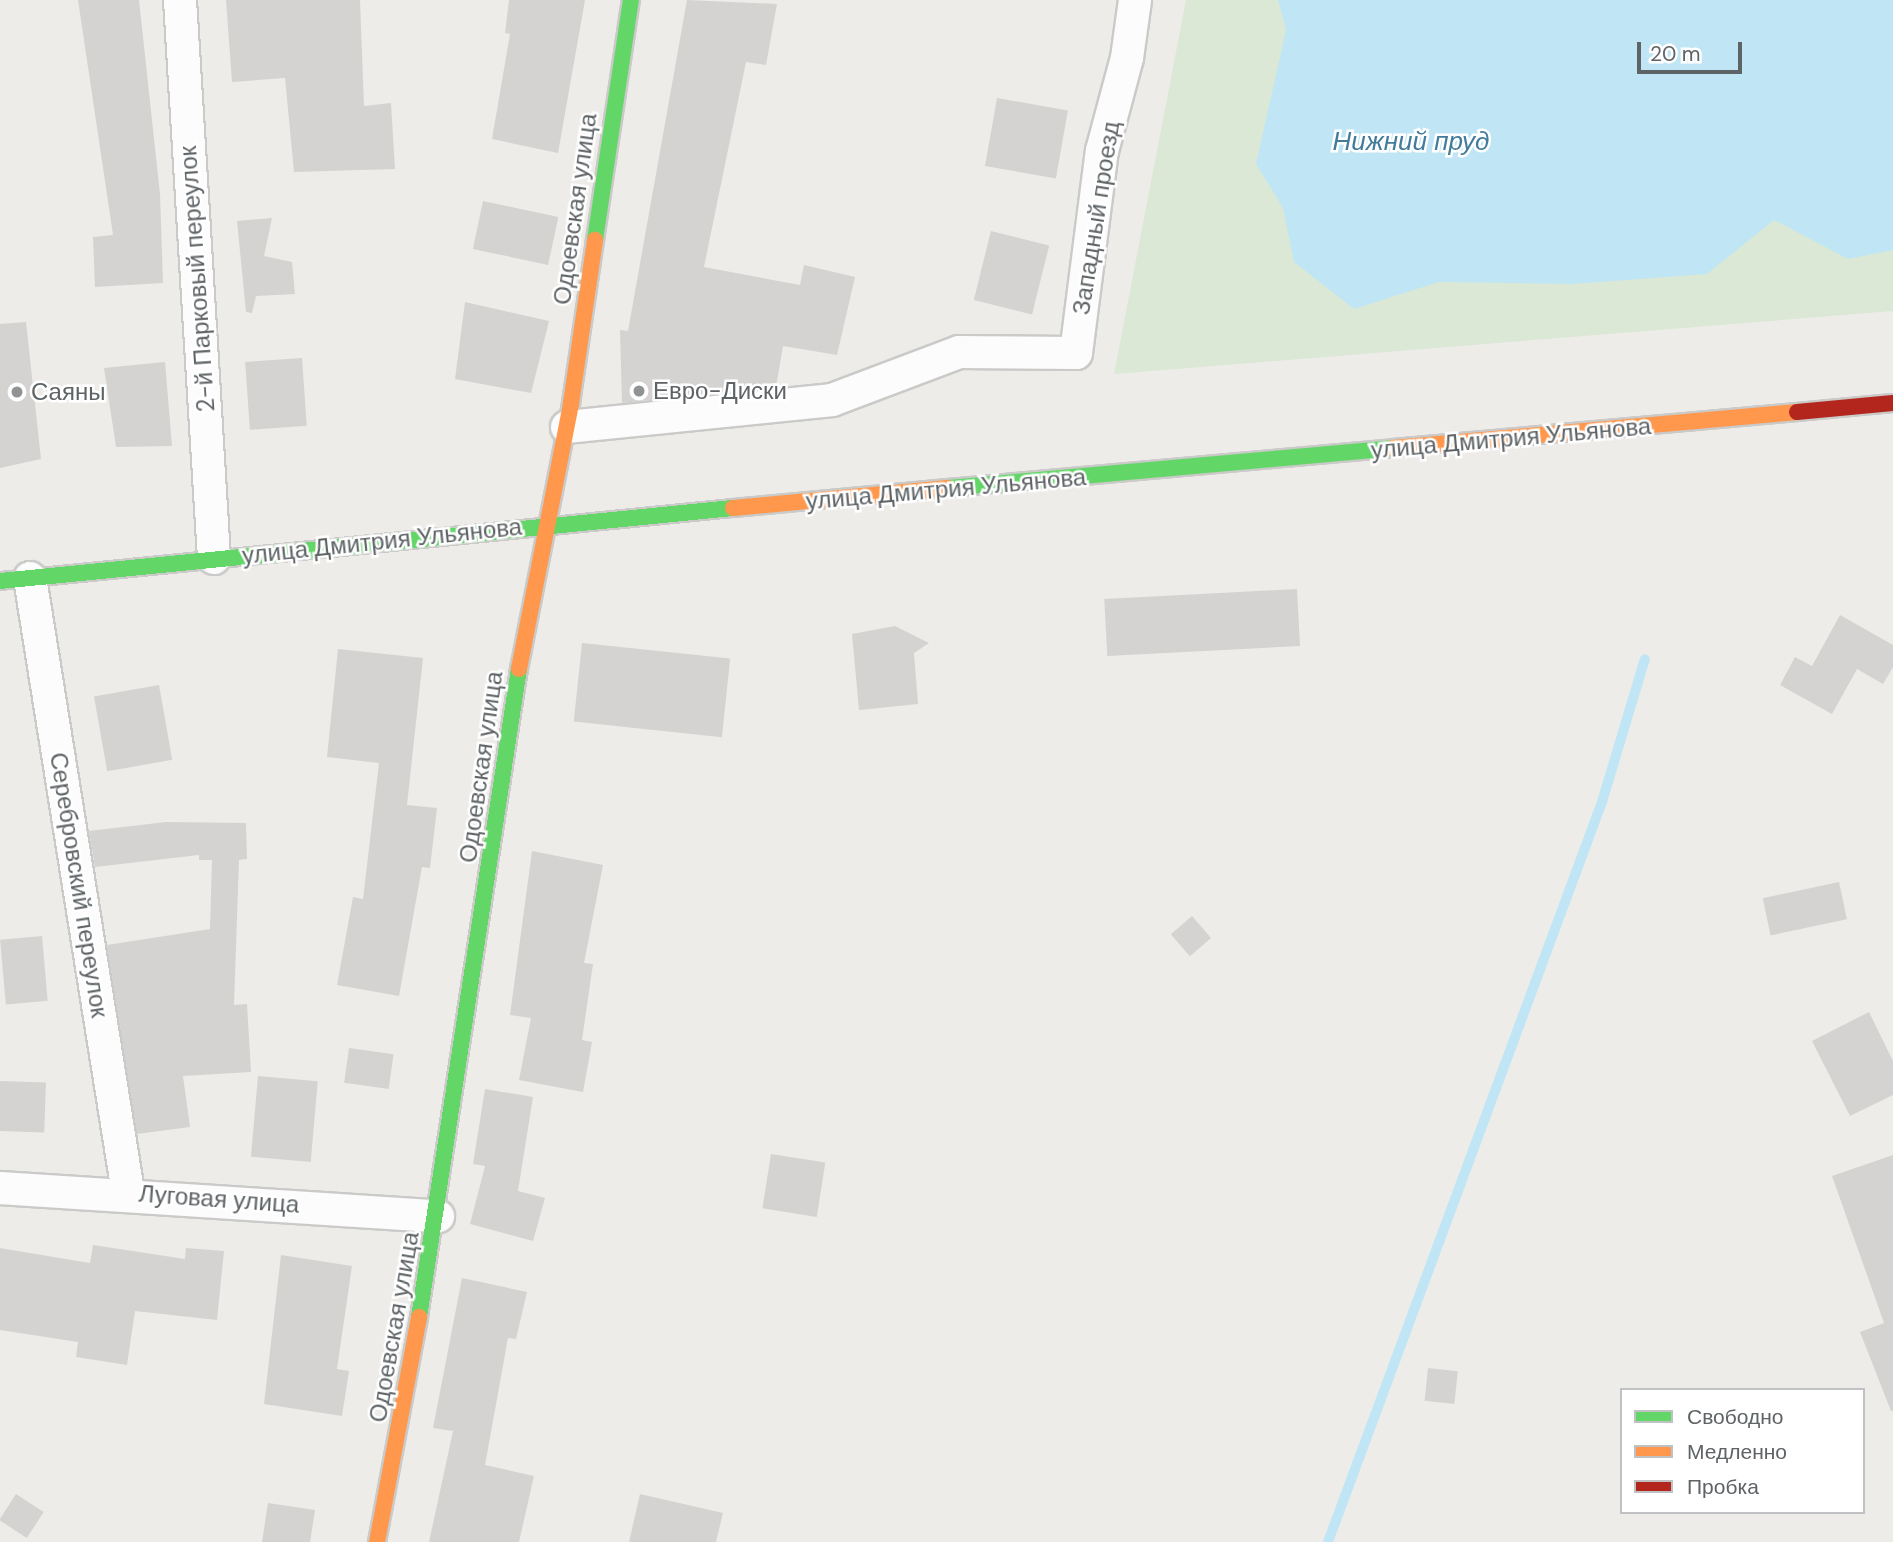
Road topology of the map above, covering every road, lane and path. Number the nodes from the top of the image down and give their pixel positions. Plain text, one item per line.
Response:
1 (180, 0) edge
2 (631, 0) edge
3 (1135, 0) edge
4 (1893, 403) edge
5 (569, 415) junction
6 (544, 525) junction
7 (215, 558) junction
8 (15, 579) edge
9 (0, 1188) edge
10 (128, 1192) junction
11 (438, 1216) junction
12 (377, 1542) edge

1 - 7 street, 2-й Парковый переулок
2 - 5 main road, Одоевская улица
3 - 5 street, Западный проезд
4 - 6 main road, улица Дмитрия Ульянова
5 - 6 main road, Одоевская улица
6 - 7 main road, улица Дмитрия Ульянова
6 - 11 main road, Одоевская улица
7 - 8 main road, улица Дмитрия Ульянова
8 - 10 street, Серебровский переулок
9 - 10 street, Луговая улица
10 - 11 street, Луговая улица
11 - 12 main road, Одоевская улица

